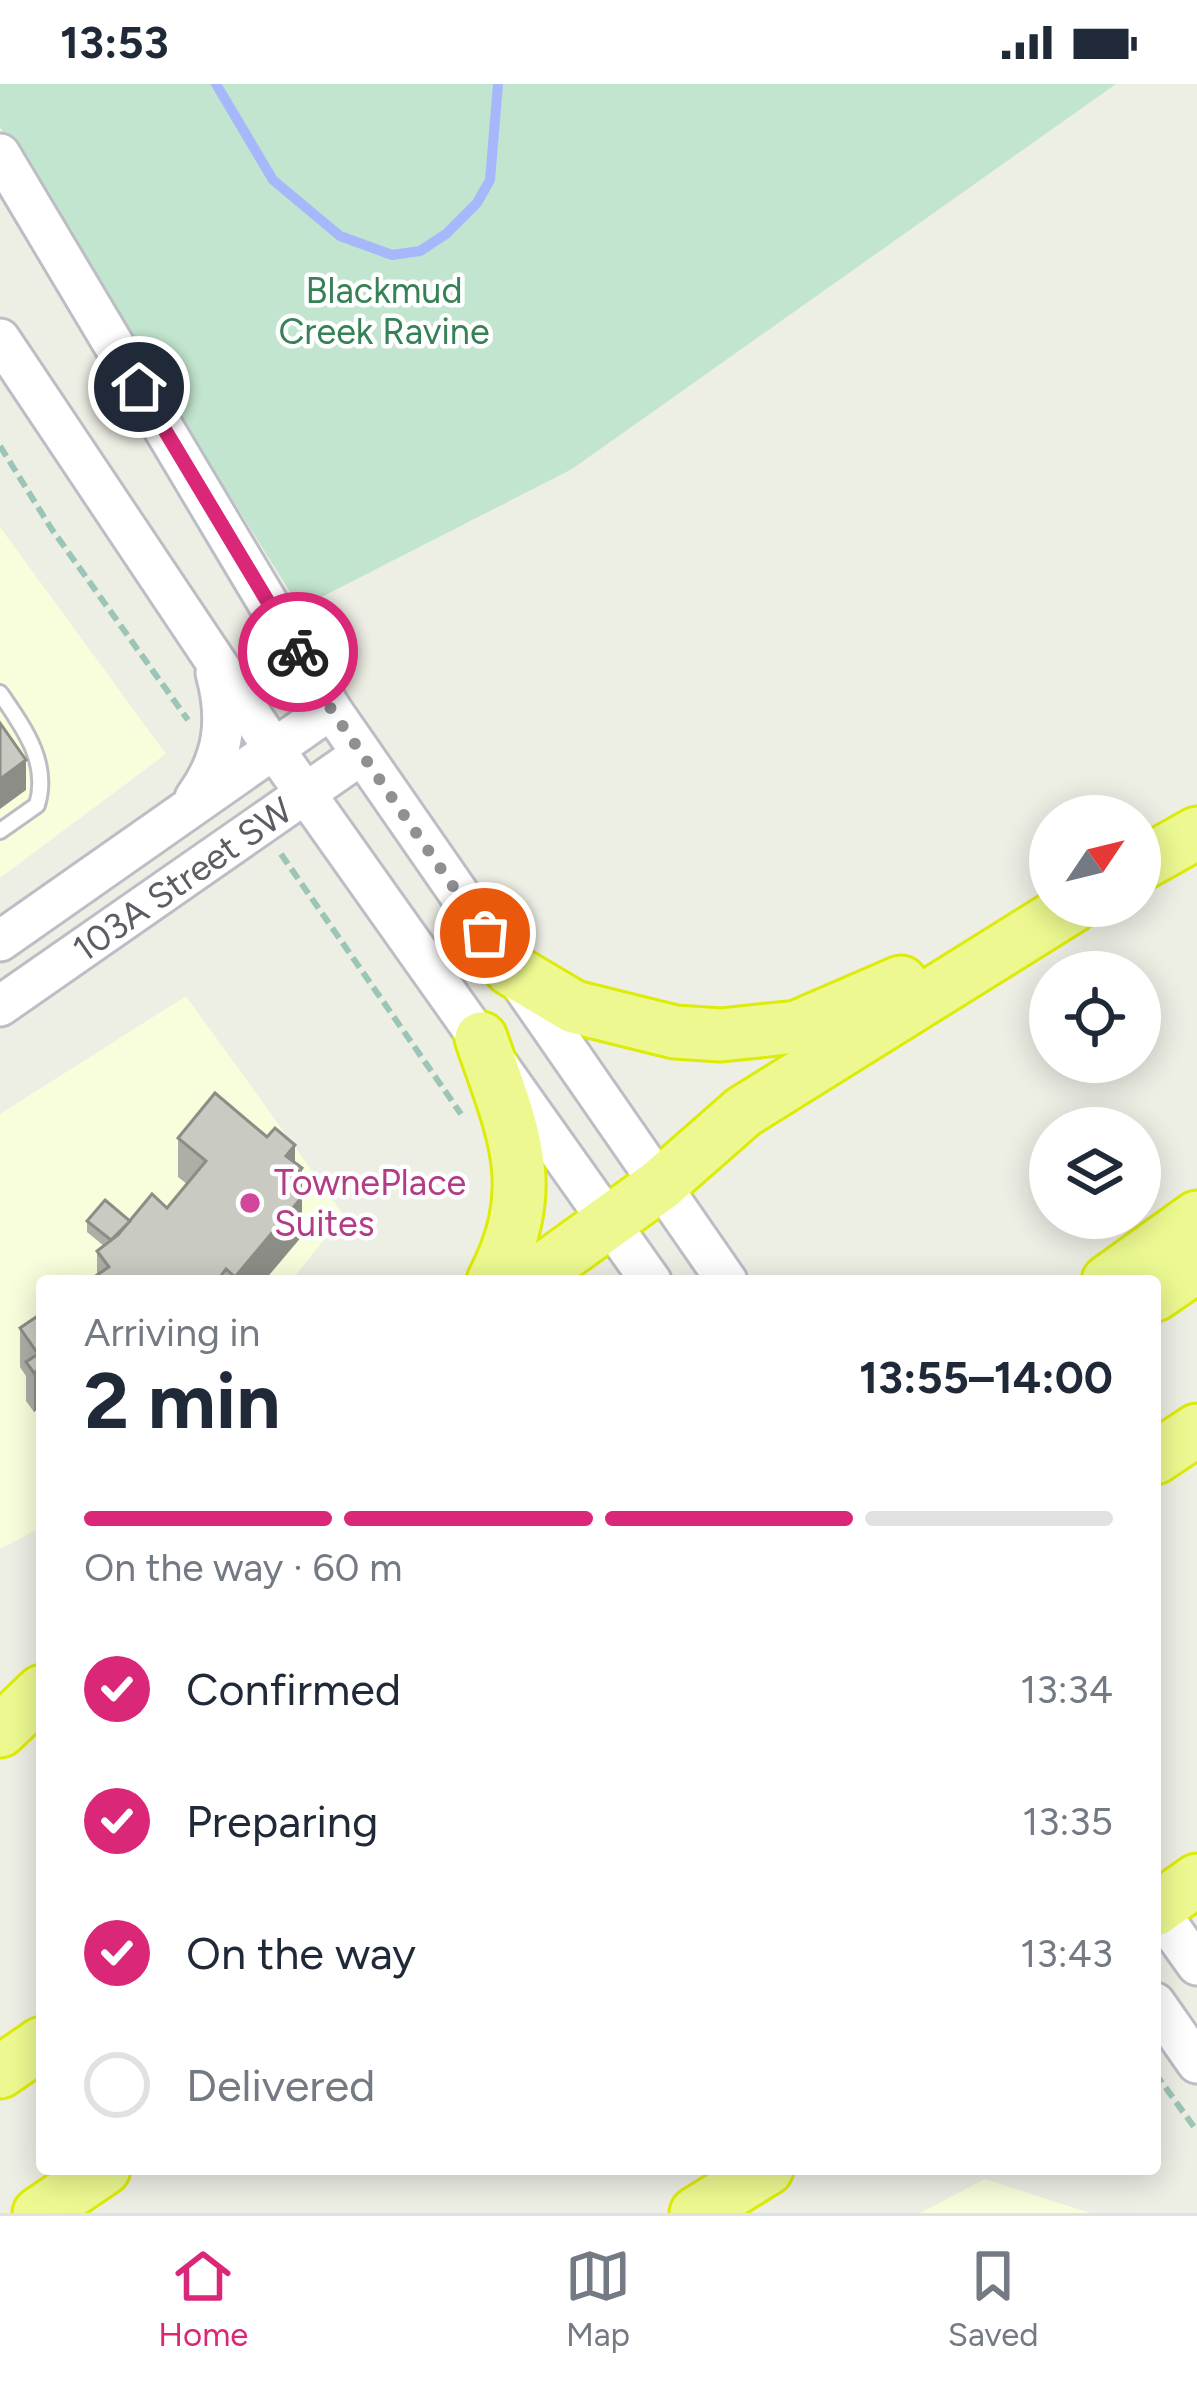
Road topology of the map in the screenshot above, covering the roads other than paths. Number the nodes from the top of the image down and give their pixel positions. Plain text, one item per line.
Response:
1 (0, 154) edge
2 (0, 339) edge
3 (212, 656) junction
4 (0, 693) edge
5 (331, 709) junction
6 (274, 748) junction
7 (362, 754) junction
8 (304, 792) junction
9 (187, 808) junction
10 (0, 831) edge
11 (1197, 833) edge
12 (1161, 854) edge
13 (1029, 924) edge
14 (1035, 927) edge
15 (0, 941) edge
16 (510, 969) junction
17 (0, 1006) edge
18 (481, 1038) junction
19 (660, 1185) junction
20 (1197, 1217) edge
21 (610, 1222) junction
22 (1197, 1266) edge
23 (719, 1269) edge
24 (496, 1275) edge
25 (535, 1275) edge
26 (646, 1275) edge
27 (1116, 1275) edge
28 (1161, 1290) edge
29 (1197, 1430) edge
30 (1161, 1454) edge
31 (36, 1662) edge
32 (0, 1680) edge
33 (36, 1697) edge
34 (0, 1731) edge
35 (1166, 1901) edge
36 (1197, 1965) edge
37 (1161, 2012) edge
38 (36, 2047) edge
39 (1197, 2063) edge
40 (0, 2072) edge
41 (95, 2175) edge
42 (757, 2175) edge
43 (39, 2213) edge
44 (696, 2213) edge

1 - 5 main road
2 - 3 main road
3 - 6 main road
3 - 9 main road
4 - 10 lane
5 - 6 main road, 103A Street SW
5 - 7 main road
6 - 8 main road
6 - 9 main road, 103A Street SW
7 - 8 main road, 103A Street SW
7 - 16 main road
8 - 17 main road, 103A Street SW
8 - 18 main road
9 - 15 main road, 103A Street SW
11 - 12 highway
13 - 16 highway
14 - 19 highway
16 - 19 main road
18 - 21 main road
18 - 24 highway
19 - 21 highway
19 - 23 main road
20 - 27 highway
21 - 25 highway
21 - 26 main road
22 - 28 highway
29 - 30 highway
31 - 32 highway
33 - 34 highway
35 - 36 main road
37 - 39 main road
38 - 40 highway
41 - 43 highway
42 - 44 highway

